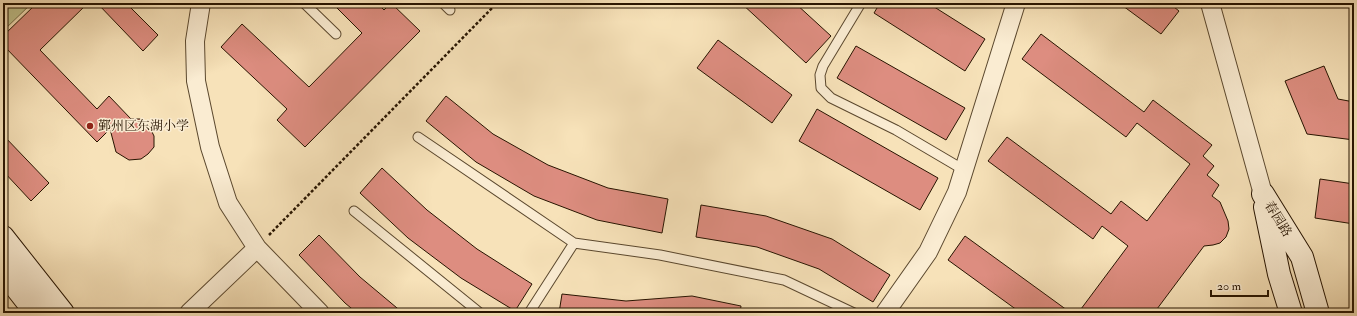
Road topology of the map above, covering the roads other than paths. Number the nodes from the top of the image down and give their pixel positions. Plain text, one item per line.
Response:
1 (201, 3) edge
2 (304, 3) edge
3 (861, 3) edge
4 (1016, 3) edge
5 (1210, 3) edge
6 (336, 34) dead end
7 (418, 137) dead end
8 (964, 170) junction
9 (1263, 194) junction
10 (354, 212) dead end
11 (3, 237) edge
12 (574, 243) junction
13 (256, 248) junction
14 (3, 271) edge
15 (36, 313) edge
16 (63, 313) edge
17 (189, 313) edge
18 (320, 313) edge
19 (480, 313) edge
20 (528, 313) edge
21 (854, 313) edge
22 (885, 313) edge
23 (1291, 313) edge
24 (1318, 313) edge

1 - 13 street
2 - 6 lane
3 - 8 lane
4 - 8 street
5 - 9 street
7 - 12 lane
8 - 22 street
9 - 23 street, 春园路
9 - 24 street, 春园路
10 - 19 lane
11 - 16 street
12 - 20 lane
12 - 21 lane
13 - 17 street
13 - 18 street
14 - 15 street

